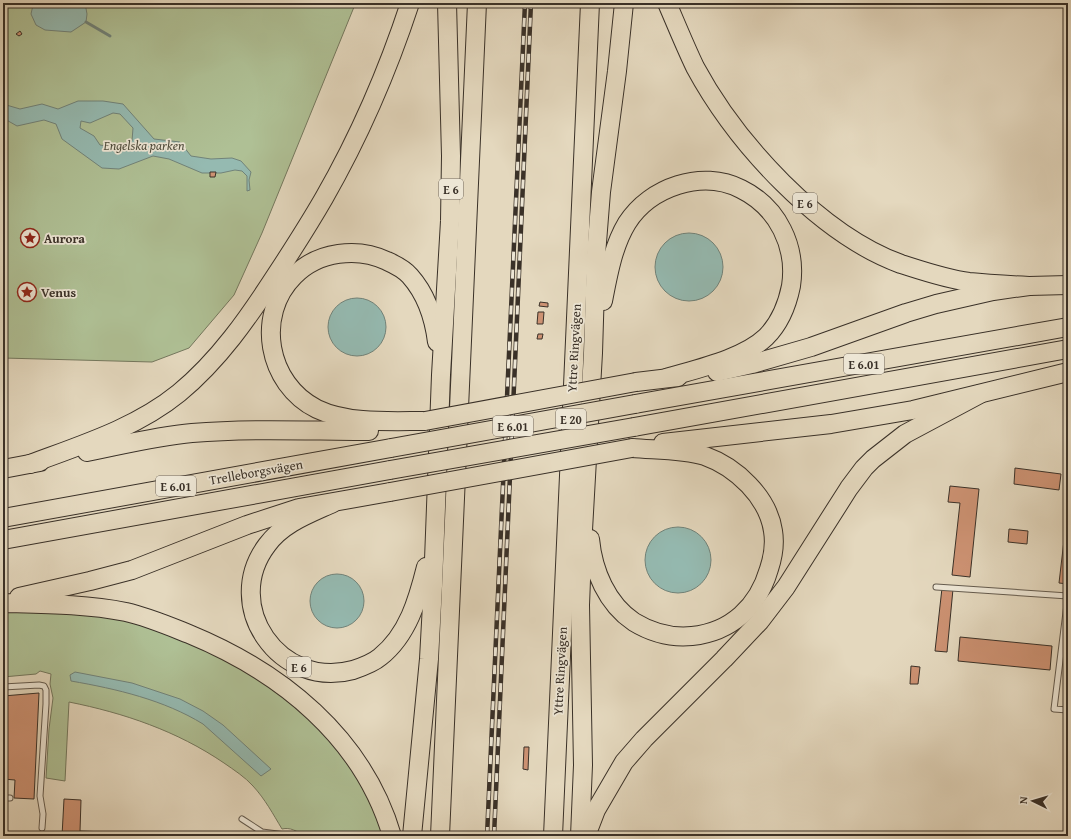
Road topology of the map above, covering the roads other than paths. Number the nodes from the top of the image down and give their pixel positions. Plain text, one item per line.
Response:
1 (410, 3) edge
2 (447, 3) edge
3 (477, 3) edge
4 (590, 3) edge
5 (624, 3) edge
6 (667, 3) edge
7 (1068, 285) edge
8 (1029, 286) junction
9 (1068, 327) edge
10 (1068, 349) edge
11 (593, 353) junction
12 (1068, 372) edge
13 (441, 376) junction
14 (666, 378) junction
15 (980, 394) junction
16 (392, 425) junction
17 (632, 448) junction
18 (30, 464) junction
19 (3, 469) edge
20 (586, 477) junction
21 (333, 503) junction
22 (3, 518) edge
23 (435, 533) junction
24 (3, 540) edge
25 (936, 586) dead end
26 (3, 601) edge
27 (3, 687) edge
28 (1068, 710) edge
29 (3, 798) edge
30 (10, 798) dead end
31 (242, 819) dead end
32 (42, 828) dead end
33 (293, 836) edge
34 (392, 836) edge
35 (412, 836) edge
36 (440, 836) edge
37 (553, 836) edge
38 (580, 836) edge
39 (586, 836) edge

1 - 18 highway
2 - 13 highway, E 6
3 - 36 highway
4 - 37 highway, Yttre Ringvägen / E 20
5 - 11 highway
6 - 8 highway, E 6
7 - 8 highway, E 6
8 - 14 highway
9 - 22 highway, Trelleborgsvägen / E 6.01, bridge
10 - 24 highway, Trelleborgsvägen / E 6.01, bridge
11 - 14 highway
11 - 20 highway
12 - 15 highway, E 6
13 - 16 highway
13 - 23 highway, E 6
14 - 16 highway, bridge
15 - 17 highway, E 6
15 - 39 highway
16 - 18 highway
17 - 20 highway
17 - 21 highway, E 6, bridge
18 - 19 highway
20 - 38 highway
21 - 23 highway, E 6
21 - 26 highway
23 - 35 highway
25 - 28 lane
26 - 34 highway
27 - 32 lane
29 - 30 lane
31 - 33 lane

